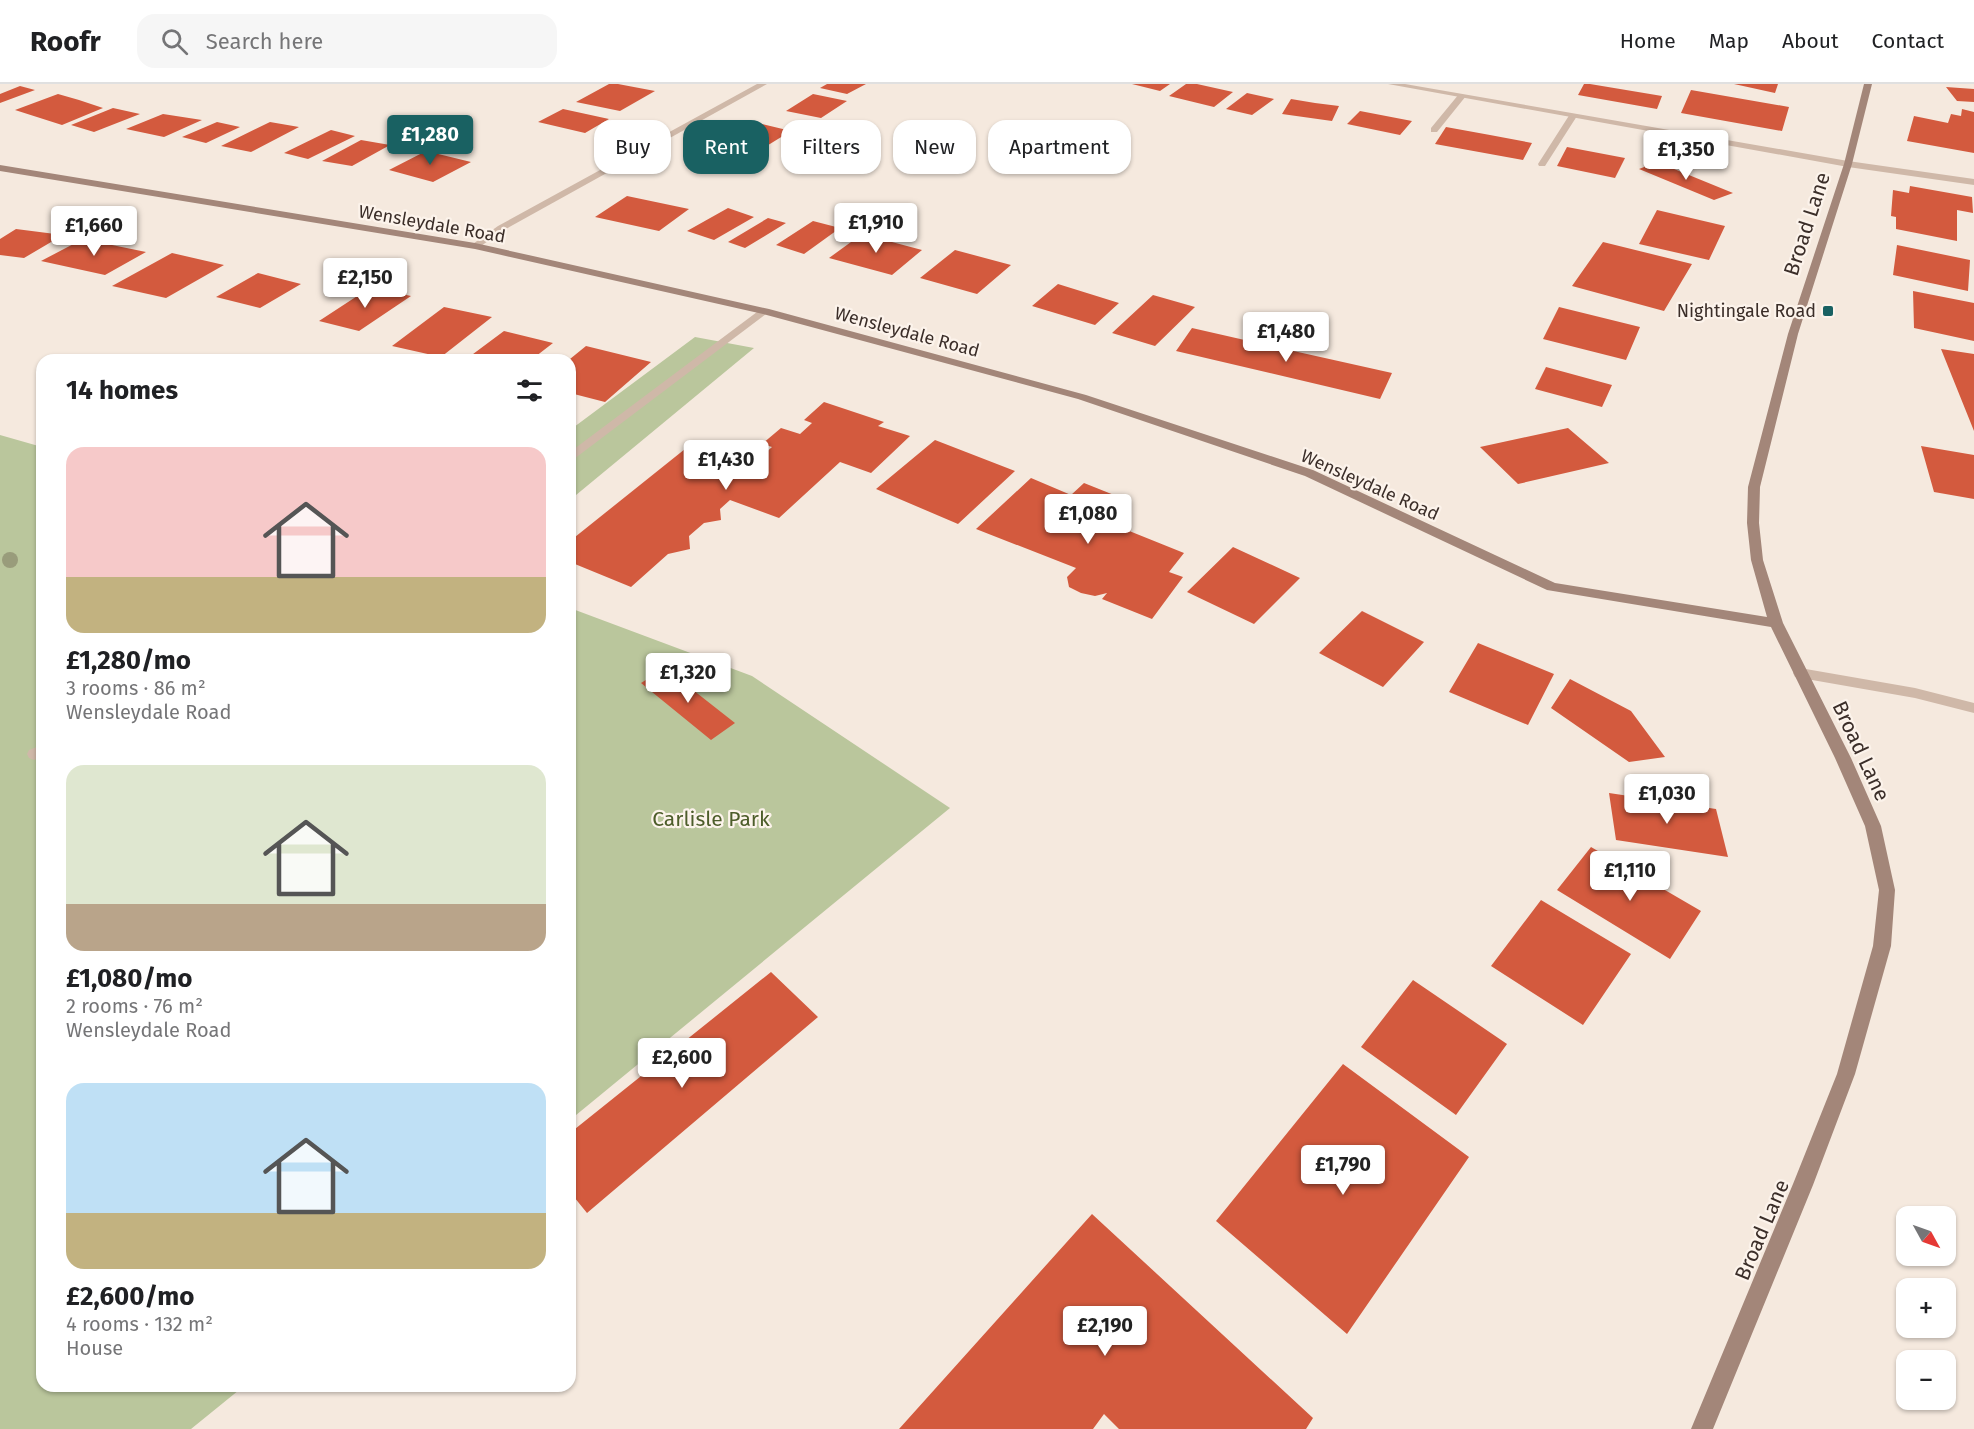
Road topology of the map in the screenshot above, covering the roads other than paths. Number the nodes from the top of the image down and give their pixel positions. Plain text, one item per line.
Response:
1 (763, 84) edge
2 (1392, 84) edge
3 (1868, 84) edge
4 (1462, 96) junction
5 (1573, 116) junction
6 (1434, 130) dead end
7 (1542, 164) dead end
8 (1848, 164) junction
9 (0, 168) edge
10 (1974, 183) edge
11 (475, 246) junction
12 (765, 311) junction
13 (576, 453) edge
14 (1776, 623) junction
15 (1800, 673) junction
16 (1974, 708) edge
17 (1702, 1429) edge

1 - 11 street
2 - 4 street
3 - 8 street, Broad Lane
4 - 5 street
4 - 6 street
5 - 7 street
5 - 8 street
8 - 10 street
8 - 14 street, Broad Lane
9 - 11 street, Wensleydale Road
11 - 12 street, Wensleydale Road
12 - 13 street
12 - 14 street, Wensleydale Road
14 - 15 street, Broad Lane
15 - 16 street
15 - 17 street, Broad Lane

